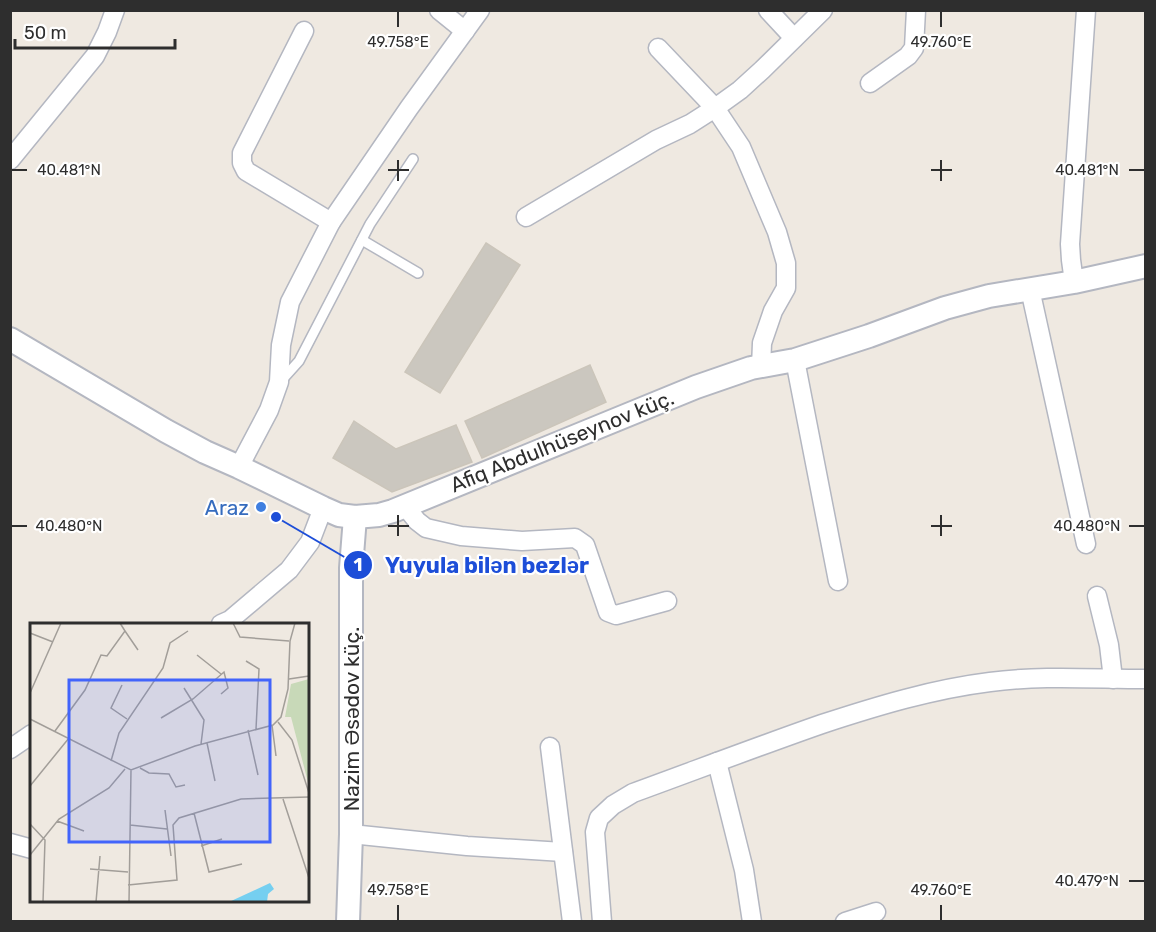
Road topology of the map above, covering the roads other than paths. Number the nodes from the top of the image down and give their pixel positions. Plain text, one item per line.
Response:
1 (115, 10) edge
2 (439, 10) edge
3 (480, 10) edge
4 (768, 10) edge
5 (823, 10) edge
6 (916, 10) edge
7 (1086, 10) edge
8 (304, 31) dead end
9 (465, 31) junction
10 (794, 38) junction
11 (658, 48) dead end
12 (870, 82) dead end
13 (715, 108) junction
14 (413, 159) dead end
15 (10, 160) edge
16 (526, 217) dead end
17 (331, 222) junction
18 (362, 240) junction
19 (1146, 266) edge
20 (418, 273) dead end
21 (1074, 282) junction
22 (1030, 289) junction
23 (10, 339) edge
24 (795, 360) junction
25 (761, 367) junction
26 (279, 382) junction
27 (239, 466) junction
28 (405, 506) junction
29 (323, 508) junction
30 (355, 517) junction
31 (1086, 544) dead end
32 (838, 581) dead end
33 (1097, 596) dead end
34 (667, 601) dead end
35 (223, 623) edge
36 (1113, 679) junction
37 (1146, 680) edge
38 (30, 735) edge
39 (550, 747) dead end
40 (10, 749) edge
41 (717, 762) junction
42 (351, 834) junction
43 (10, 843) edge
44 (30, 848) edge
45 (563, 852) junction
46 (876, 912) dead end
47 (348, 921) edge
48 (572, 921) edge
49 (602, 921) edge
50 (752, 921) edge
51 (845, 921) edge

1 - 15 street
2 - 9 street
3 - 9 street
4 - 10 street
5 - 10 street
6 - 12 street
7 - 21 street
8 - 17 street
9 - 17 street
10 - 13 street
11 - 13 street
13 - 16 street
13 - 25 street
14 - 18 lane
17 - 26 street
18 - 20 lane
18 - 26 lane
19 - 21 street, Afiq Abdulhüseynov küç.
21 - 22 street, Afiq Abdulhüseynov küç.
22 - 24 street, Afiq Abdulhüseynov küç.
22 - 31 street
23 - 27 street, Afiq Abdulhüseynov küç.
24 - 25 street, Afiq Abdulhüseynov küç.
24 - 32 street
25 - 28 street, Afiq Abdulhüseynov küç.
26 - 27 street
27 - 29 street, Afiq Abdulhüseynov küç.
28 - 30 street, Afiq Abdulhüseynov küç.
28 - 34 street
29 - 30 street, Afiq Abdulhüseynov küç.
29 - 35 street
30 - 42 street, Nazim Əsədov küç.
33 - 36 street
36 - 37 street
36 - 41 street
38 - 40 street
39 - 45 street
41 - 49 street
41 - 50 street
42 - 45 street
42 - 47 street, Nazim Əsədov küç.
43 - 44 street
45 - 48 street
46 - 51 street

